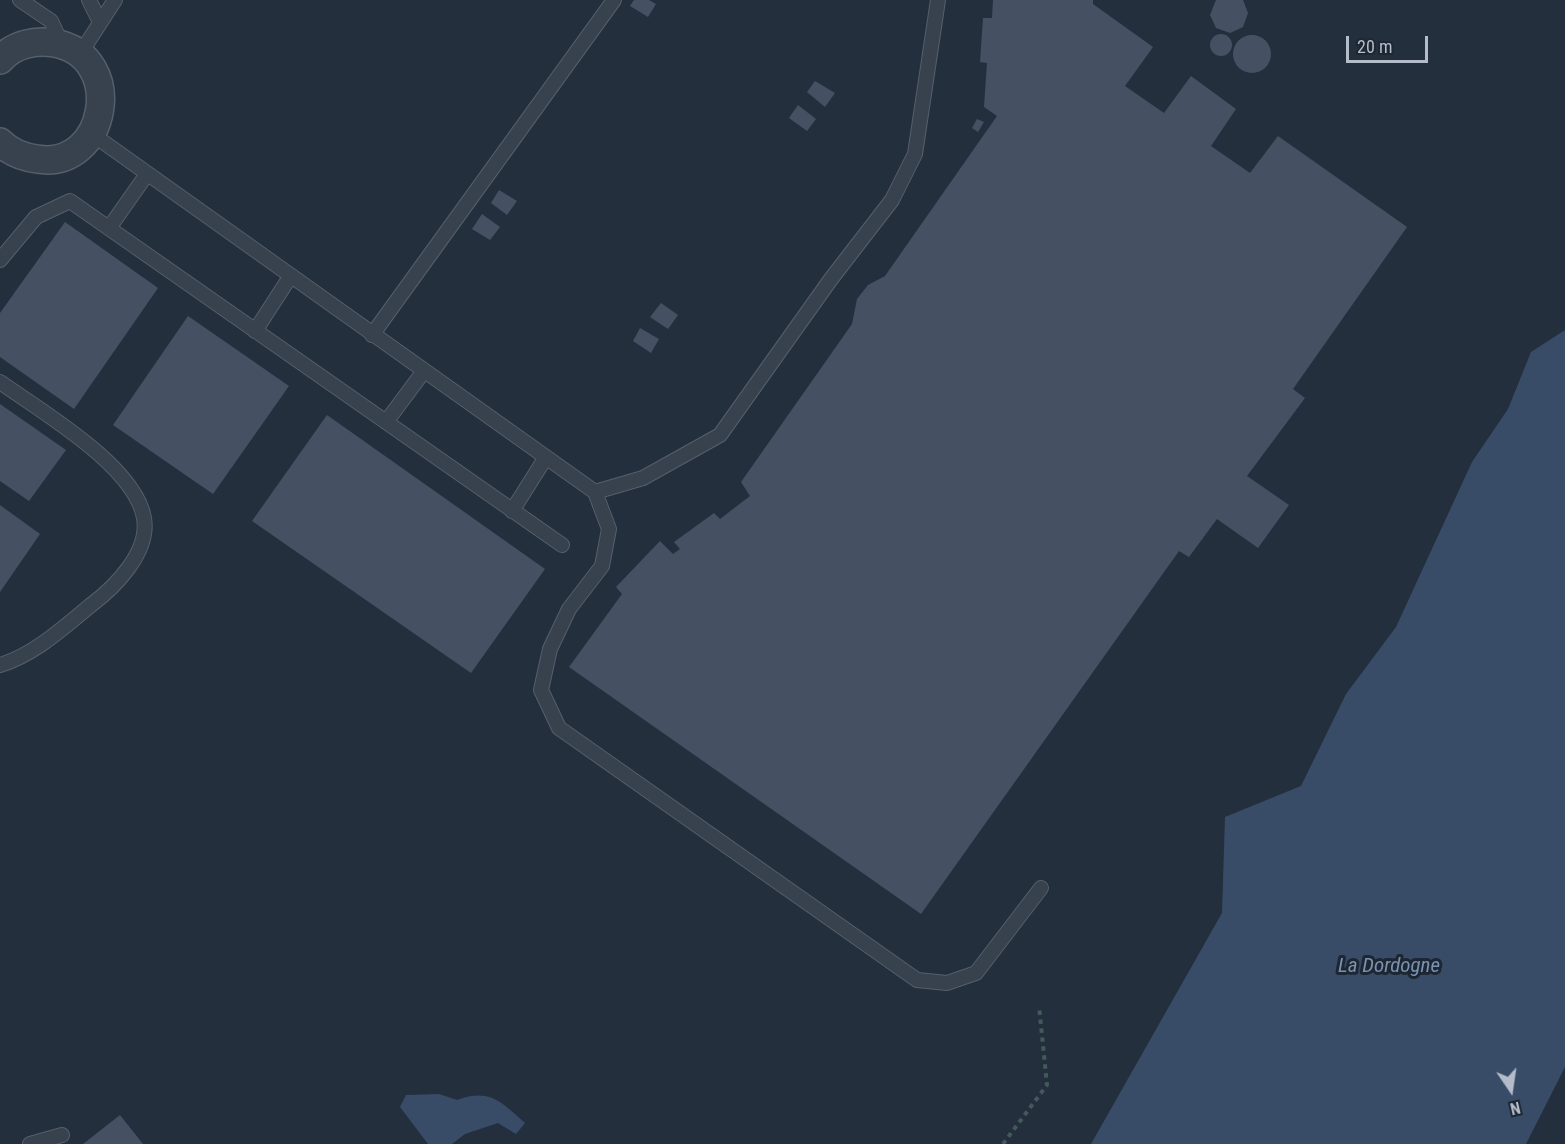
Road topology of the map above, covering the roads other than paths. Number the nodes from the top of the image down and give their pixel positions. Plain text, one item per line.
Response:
1 (20, 0) edge
2 (89, 0) edge
3 (614, 0) edge
4 (938, 0) edge
5 (114, 1) edge
6 (100, 22) junction
7 (71, 49) junction
8 (0, 60) edge
9 (92, 134) junction
10 (2, 149) edge
11 (147, 174) junction
12 (109, 228) junction
13 (0, 260) edge
14 (290, 277) junction
15 (255, 331) junction
16 (372, 335) junction
17 (424, 371) junction
18 (0, 382) edge
19 (386, 422) junction
20 (546, 457) junction
21 (595, 492) junction
22 (512, 511) junction
23 (561, 545) dead end
24 (0, 665) edge
25 (1041, 888) dead end
26 (62, 1135) dead end
27 (30, 1144) edge

1 - 7 lane
2 - 6 lane
3 - 16 lane
4 - 21 lane
5 - 6 lane
6 - 7 lane
7 - 8 street
7 - 9 street
9 - 10 street
9 - 11 lane
11 - 12 lane
11 - 14 lane
12 - 13 lane
12 - 15 lane
14 - 15 lane
14 - 16 lane
15 - 19 lane
16 - 17 lane
17 - 19 lane
17 - 20 lane
18 - 24 lane
19 - 22 lane
20 - 21 lane
20 - 22 lane
21 - 25 lane
22 - 23 lane
26 - 27 lane

